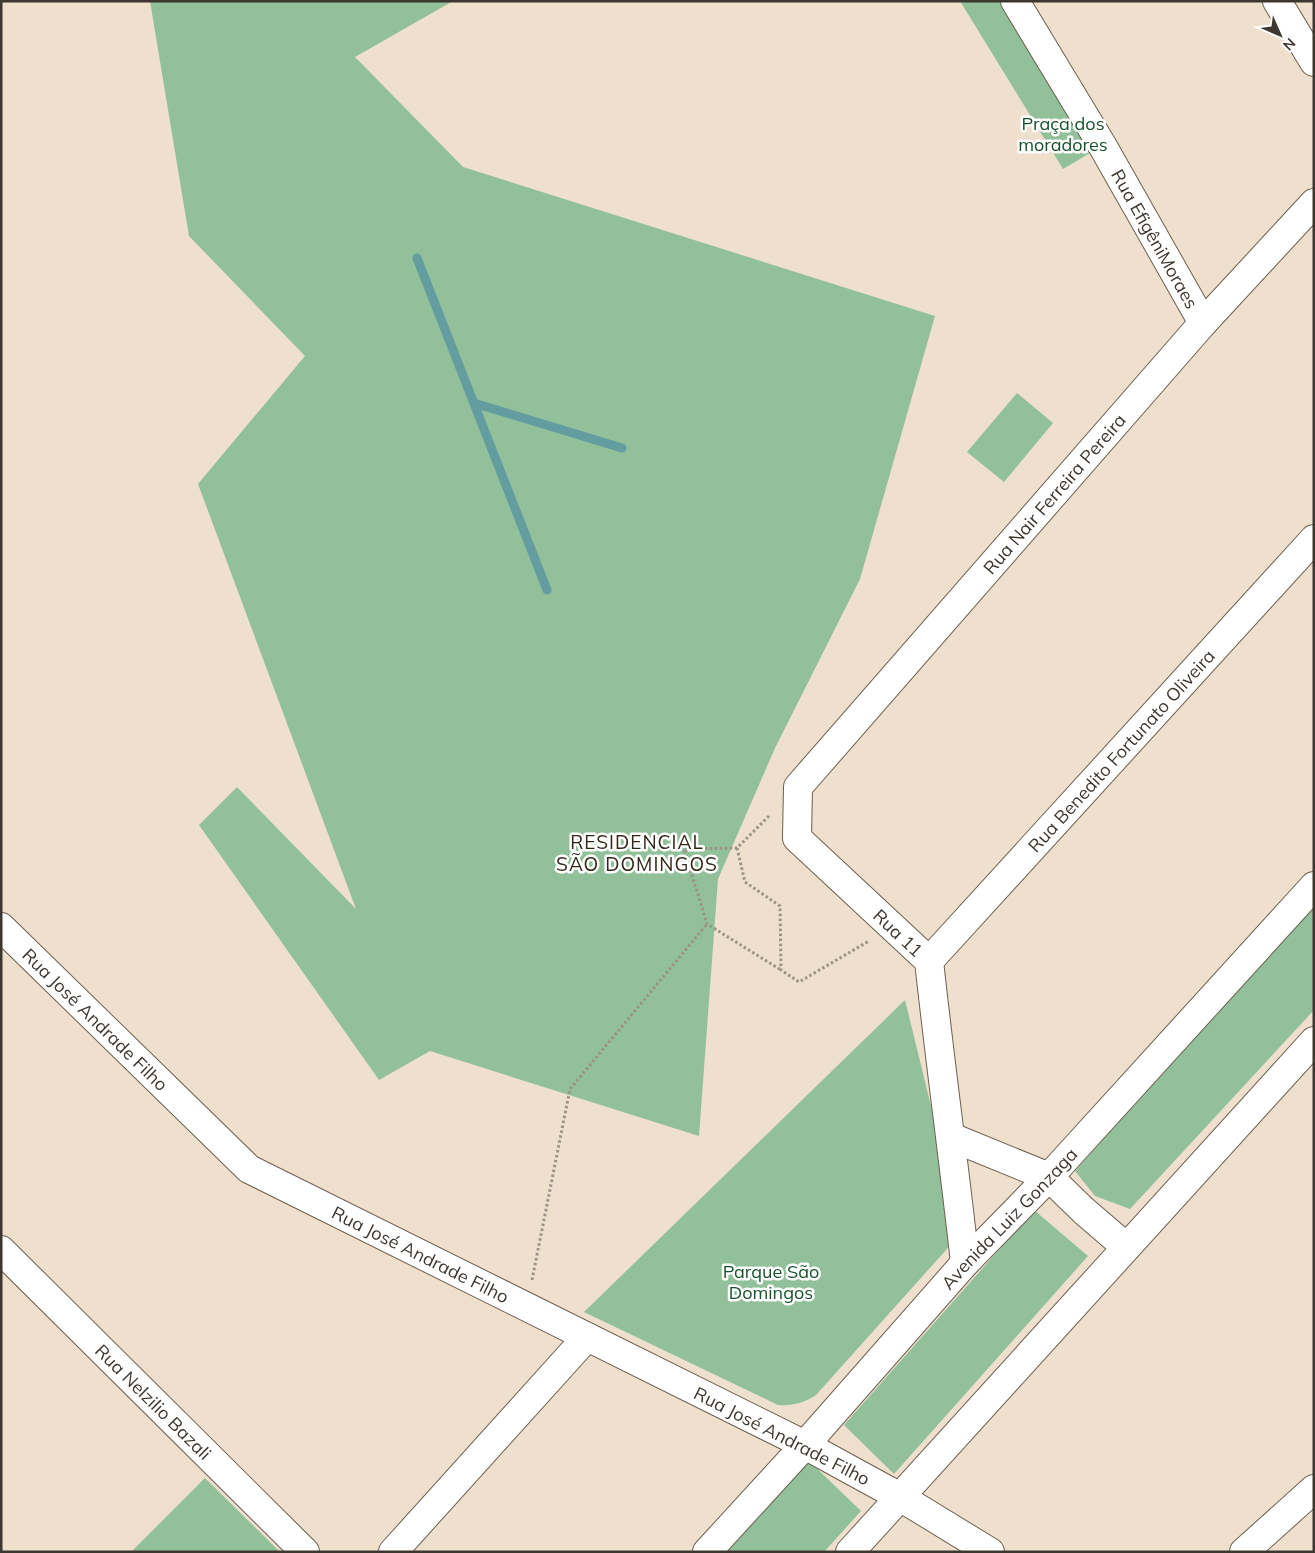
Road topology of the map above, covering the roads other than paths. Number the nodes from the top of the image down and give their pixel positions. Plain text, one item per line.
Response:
1 (1015, 1) edge
2 (1277, 1) edge
3 (1314, 62) edge
4 (1314, 203) edge
5 (1203, 324) junction
6 (1314, 539) edge
7 (798, 787) joint
8 (1314, 886) edge
9 (1, 927) edge
10 (929, 962) junction
11 (1314, 1041) edge
12 (951, 1137) junction
13 (1049, 1178) junction
14 (1126, 1247) junction
15 (1, 1250) edge
16 (965, 1263) junction
17 (587, 1337) junction
18 (805, 1445) junction
19 (1314, 1489) edge
20 (900, 1497) junction
21 (305, 1552) edge
22 (392, 1552) edge
23 (707, 1552) edge
24 (850, 1552) edge
25 (990, 1552) edge
26 (1244, 1552) edge

1 - 5 street, Rua EfigêniMoraes
2 - 3 street
4 - 5 street, Rua Nair Ferreira Pereira
5 - 7 street, Rua Nair Ferreira Pereira
6 - 10 street, Rua Benedito Fortunato Oliveira
7 - 10 street, Rua 11
8 - 13 street, Avenida Luiz Gonzaga
9 - 17 street, Rua José Andrade Filho
10 - 12 street, Rua 11
11 - 14 street
12 - 13 street
12 - 16 street, Rua 11
13 - 14 street
13 - 16 street, Avenida Luiz Gonzaga
14 - 20 street
15 - 21 street, Rua Nelzilio Bazali
16 - 18 street, Avenida Luiz Gonzaga
17 - 18 street, Rua José Andrade Filho
17 - 22 street
18 - 20 street, Rua José Andrade Filho
18 - 23 street, Avenida Luiz Gonzaga
19 - 26 street
20 - 24 street
20 - 25 street, Rua José Andrade Filho

